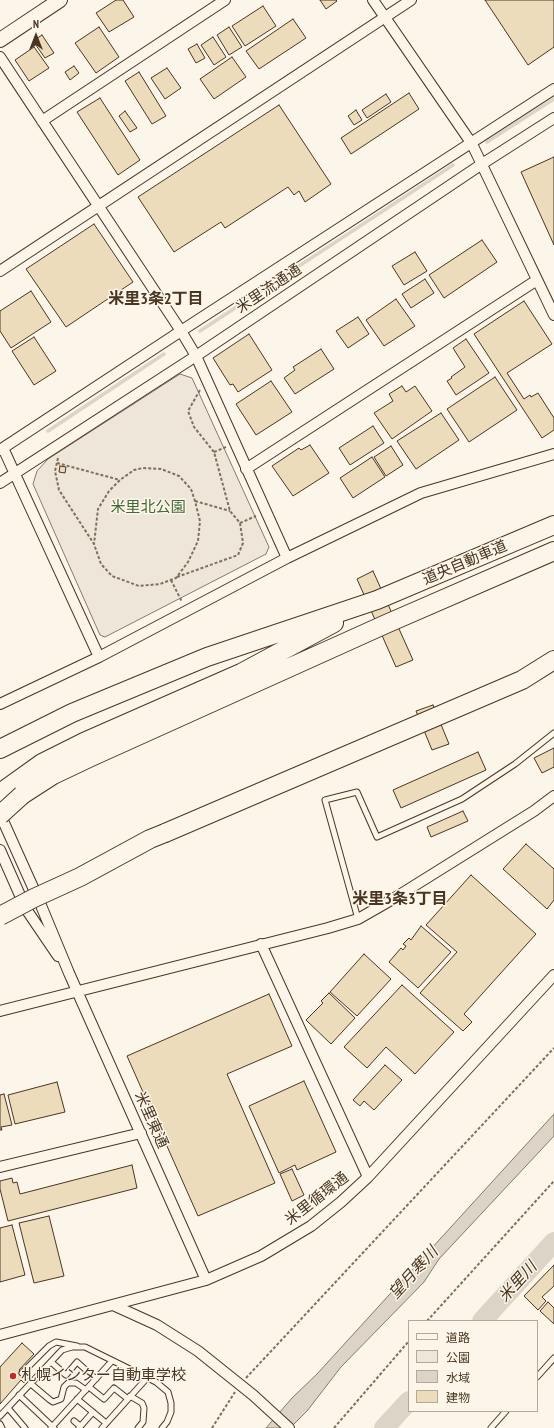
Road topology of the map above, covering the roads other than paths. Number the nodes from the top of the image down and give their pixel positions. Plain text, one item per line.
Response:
1 (60, 0) edge
2 (225, 0) edge
3 (373, 0) edge
4 (411, 0) edge
5 (384, 17) junction
6 (0, 40) edge
7 (0, 57) edge
8 (554, 90) edge
9 (554, 118) edge
10 (42, 121) junction
11 (472, 144) junction
12 (482, 164) junction
13 (99, 206) junction
14 (0, 271) edge
15 (537, 280) junction
16 (554, 315) edge
17 (181, 331) junction
18 (196, 356) junction
19 (2, 449) edge
20 (554, 454) edge
21 (246, 469) junction
22 (14, 474) junction
23 (0, 483) edge
24 (554, 526) edge
25 (554, 551) edge
26 (287, 558) junction
27 (377, 600) junction
28 (99, 657) junction
29 (554, 660) edge
30 (0, 704) edge
31 (72, 713) junction
32 (554, 733) edge
33 (0, 739) edge
34 (0, 749) edge
35 (12, 790) edge
36 (554, 796) edge
37 (0, 814) edge
38 (157, 836) junction
39 (0, 850) edge
40 (0, 902) edge
41 (0, 916) edge
42 (358, 919) junction
43 (261, 944) junction
44 (69, 973) junction
45 (554, 975) edge
46 (77, 991) junction
47 (0, 1011) edge
48 (141, 1133) junction
49 (0, 1167) edge
50 (368, 1177) junction
51 (206, 1280) junction
52 (113, 1305) junction
53 (0, 1335) edge
54 (85, 1347) junction
55 (554, 1358) edge
56 (112, 1361) junction
57 (51, 1362) junction
58 (22, 1373) dead end
59 (538, 1376) edge
60 (147, 1378) junction
61 (96, 1379) junction
62 (30, 1384) junction
63 (87, 1388) junction
64 (19, 1396) junction
65 (129, 1398) junction
66 (77, 1399) junction
67 (8, 1408) junction
68 (93, 1412) junction
69 (505, 1412) edge
70 (0, 1416) edge
71 (74, 1421) dead end
72 (106, 1423) junction
73 (0, 1424) edge
74 (53, 1427) edge
75 (80, 1427) edge
76 (2, 1428) edge
77 (25, 1428) edge
78 (102, 1428) edge
79 (138, 1428) edge
80 (162, 1428) edge
81 (289, 1428) edge
82 (491, 1428) edge

1 - 6 street
2 - 10 street
3 - 5 street
4 - 5 street
5 - 11 street
5 - 13 street
7 - 10 street
8 - 11 street, 米里流通通
9 - 12 street, 米里流通通
10 - 13 street
11 - 12 street
11 - 17 street, 米里流通通
12 - 15 street
12 - 18 street, 米里流通通
13 - 14 street
13 - 17 street
15 - 16 street
15 - 21 street
17 - 18 street
17 - 19 street, 米里流通通
18 - 21 street
18 - 22 street, 米里流通通
19 - 22 street
20 - 26 street
21 - 26 street
22 - 23 street, 米里流通通
22 - 28 street
24 - 27 highway, 道央自動車道
25 - 35 highway
26 - 28 street
27 - 31 highway
27 - 35 highway
28 - 30 street
29 - 38 highway
31 - 33 highway
31 - 34 highway
32 - 42 lane
35 - 37 highway, bridge
36 - 42 street
37 - 44 street, 米里東通
38 - 40 highway, bridge
38 - 41 highway, bridge
39 - 44 street, 米里東通
42 - 43 street
43 - 46 street
43 - 50 street
44 - 46 street, 米里東通
45 - 50 street, 米里循環通
46 - 47 street
46 - 48 street, 米里東通
48 - 49 street
48 - 51 street, 米里東通
50 - 51 street, 米里循環通
51 - 52 street, 米里循環通
52 - 53 street, 米里循環通
52 - 81 street
54 - 56 lane
54 - 57 lane
54 - 58 lane
55 - 59 lane
56 - 60 lane
56 - 61 lane
57 - 61 lane
57 - 62 lane
60 - 65 lane
60 - 80 lane
61 - 63 lane
62 - 63 lane
62 - 64 lane
63 - 65 lane
63 - 66 lane
64 - 67 lane
64 - 74 lane
65 - 72 lane
65 - 79 lane
66 - 68 lane
66 - 74 lane
67 - 70 lane
67 - 77 lane
68 - 72 lane
68 - 75 lane
69 - 82 lane
71 - 75 lane
72 - 78 lane
73 - 76 lane

